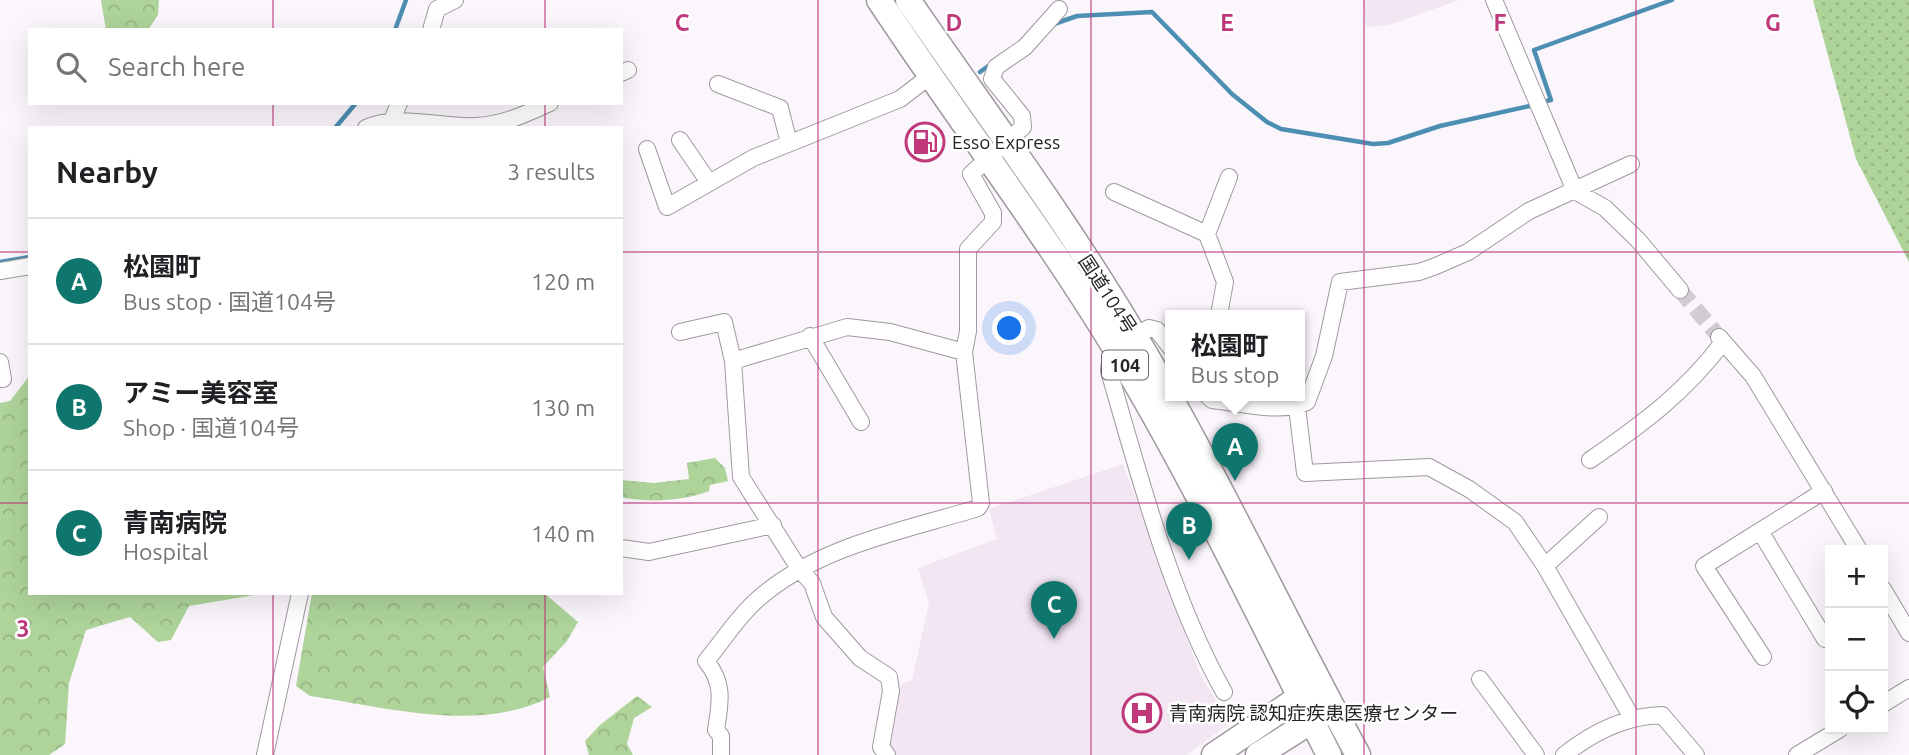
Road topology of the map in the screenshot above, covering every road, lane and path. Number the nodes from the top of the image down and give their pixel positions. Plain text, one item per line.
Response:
1 (455, 0) edge
2 (879, 0) edge
3 (908, 0) edge
4 (1494, 0) edge
5 (437, 4) edge
6 (1059, 9) dead end
7 (431, 28) edge
8 (930, 76) junction
9 (718, 84) dead end
10 (398, 105) edge
11 (545, 105) edge
12 (390, 125) edge
13 (474, 126) edge
14 (474, 126) edge
15 (680, 140) dead end
16 (789, 143) junction
17 (647, 149) dead end
18 (997, 149) junction
19 (1631, 164) dead end
20 (1229, 177) dead end
21 (708, 181) junction
22 (1575, 191) junction
23 (1114, 192) dead end
24 (1207, 234) junction
25 (28, 266) edge
26 (0, 271) edge
27 (1680, 290) tunnel mouth
28 (1220, 310) edge
29 (680, 332) dead end
30 (810, 336) junction
31 (1165, 340) edge
32 (1125, 343) junction
33 (964, 352) junction
34 (733, 361) junction
35 (0, 362) edge
36 (3, 379) dead end
37 (1165, 397) edge
38 (1168, 401) edge
39 (1224, 401) edge
40 (1297, 407) junction
41 (861, 422) dead end
42 (1590, 460) dead end
43 (1824, 491) junction
44 (1599, 517) dead end
45 (773, 525) junction
46 (1760, 531) junction
47 (1856, 545) edge
48 (623, 548) edge
49 (1545, 566) junction
50 (800, 570) junction
51 (300, 595) edge
52 (1888, 598) edge
53 (1909, 634) edge
54 (1825, 639) dead end
55 (1763, 657) dead end
56 (1480, 678) dead end
57 (1909, 688) edge
58 (1310, 690) junction
59 (1224, 692) dead end
60 (1888, 701) edge
61 (1322, 714) junction
62 (1632, 718) junction
63 (1832, 734) edge
64 (1568, 754) edge
65 (265, 755) edge
66 (720, 755) edge
67 (887, 755) edge
68 (1214, 755) edge
69 (1258, 755) edge
70 (1329, 755) edge
71 (1357, 755) edge
72 (1536, 755) edge
73 (1696, 755) edge
74 (1797, 755) edge

1 - 5 street
2 - 8 main road, 国道104号 / 104
3 - 18 main road, 国道104号 / 104
4 - 22 street
5 - 7 street
6 - 18 street
8 - 16 street
8 - 18 main road, 国道104号 / 104
9 - 16 street
10 - 12 street
11 - 14 street
12 - 13 street
15 - 21 street
16 - 21 street
17 - 21 street
18 - 32 main road, 国道104号 / 104
18 - 33 street
19 - 22 street
20 - 24 street
22 - 27 street
22 - 40 street
23 - 24 street
24 - 28 street
25 - 26 street
29 - 34 street
30 - 33 street
30 - 34 street
30 - 41 street
31 - 32 street
32 - 37 main road, 国道104号 / 104
32 - 59 street
33 - 50 street
34 - 45 street
35 - 36 street
38 - 58 main road, 国道104号 / 104
39 - 40 street
40 - 49 street
42 - 43 street
43 - 46 street
43 - 47 street
44 - 49 street
45 - 48 street
45 - 50 street
46 - 54 street
46 - 55 street
49 - 62 street
50 - 66 street
50 - 67 street
51 - 65 street
52 - 53 street
56 - 72 street
57 - 60 street
58 - 61 main road, 国道104号 / 104
58 - 68 main road
61 - 69 main road
61 - 70 main road, 国道104号 / 104
61 - 71 main road, 国道104号 / 104
62 - 64 street
62 - 73 street
63 - 74 street

